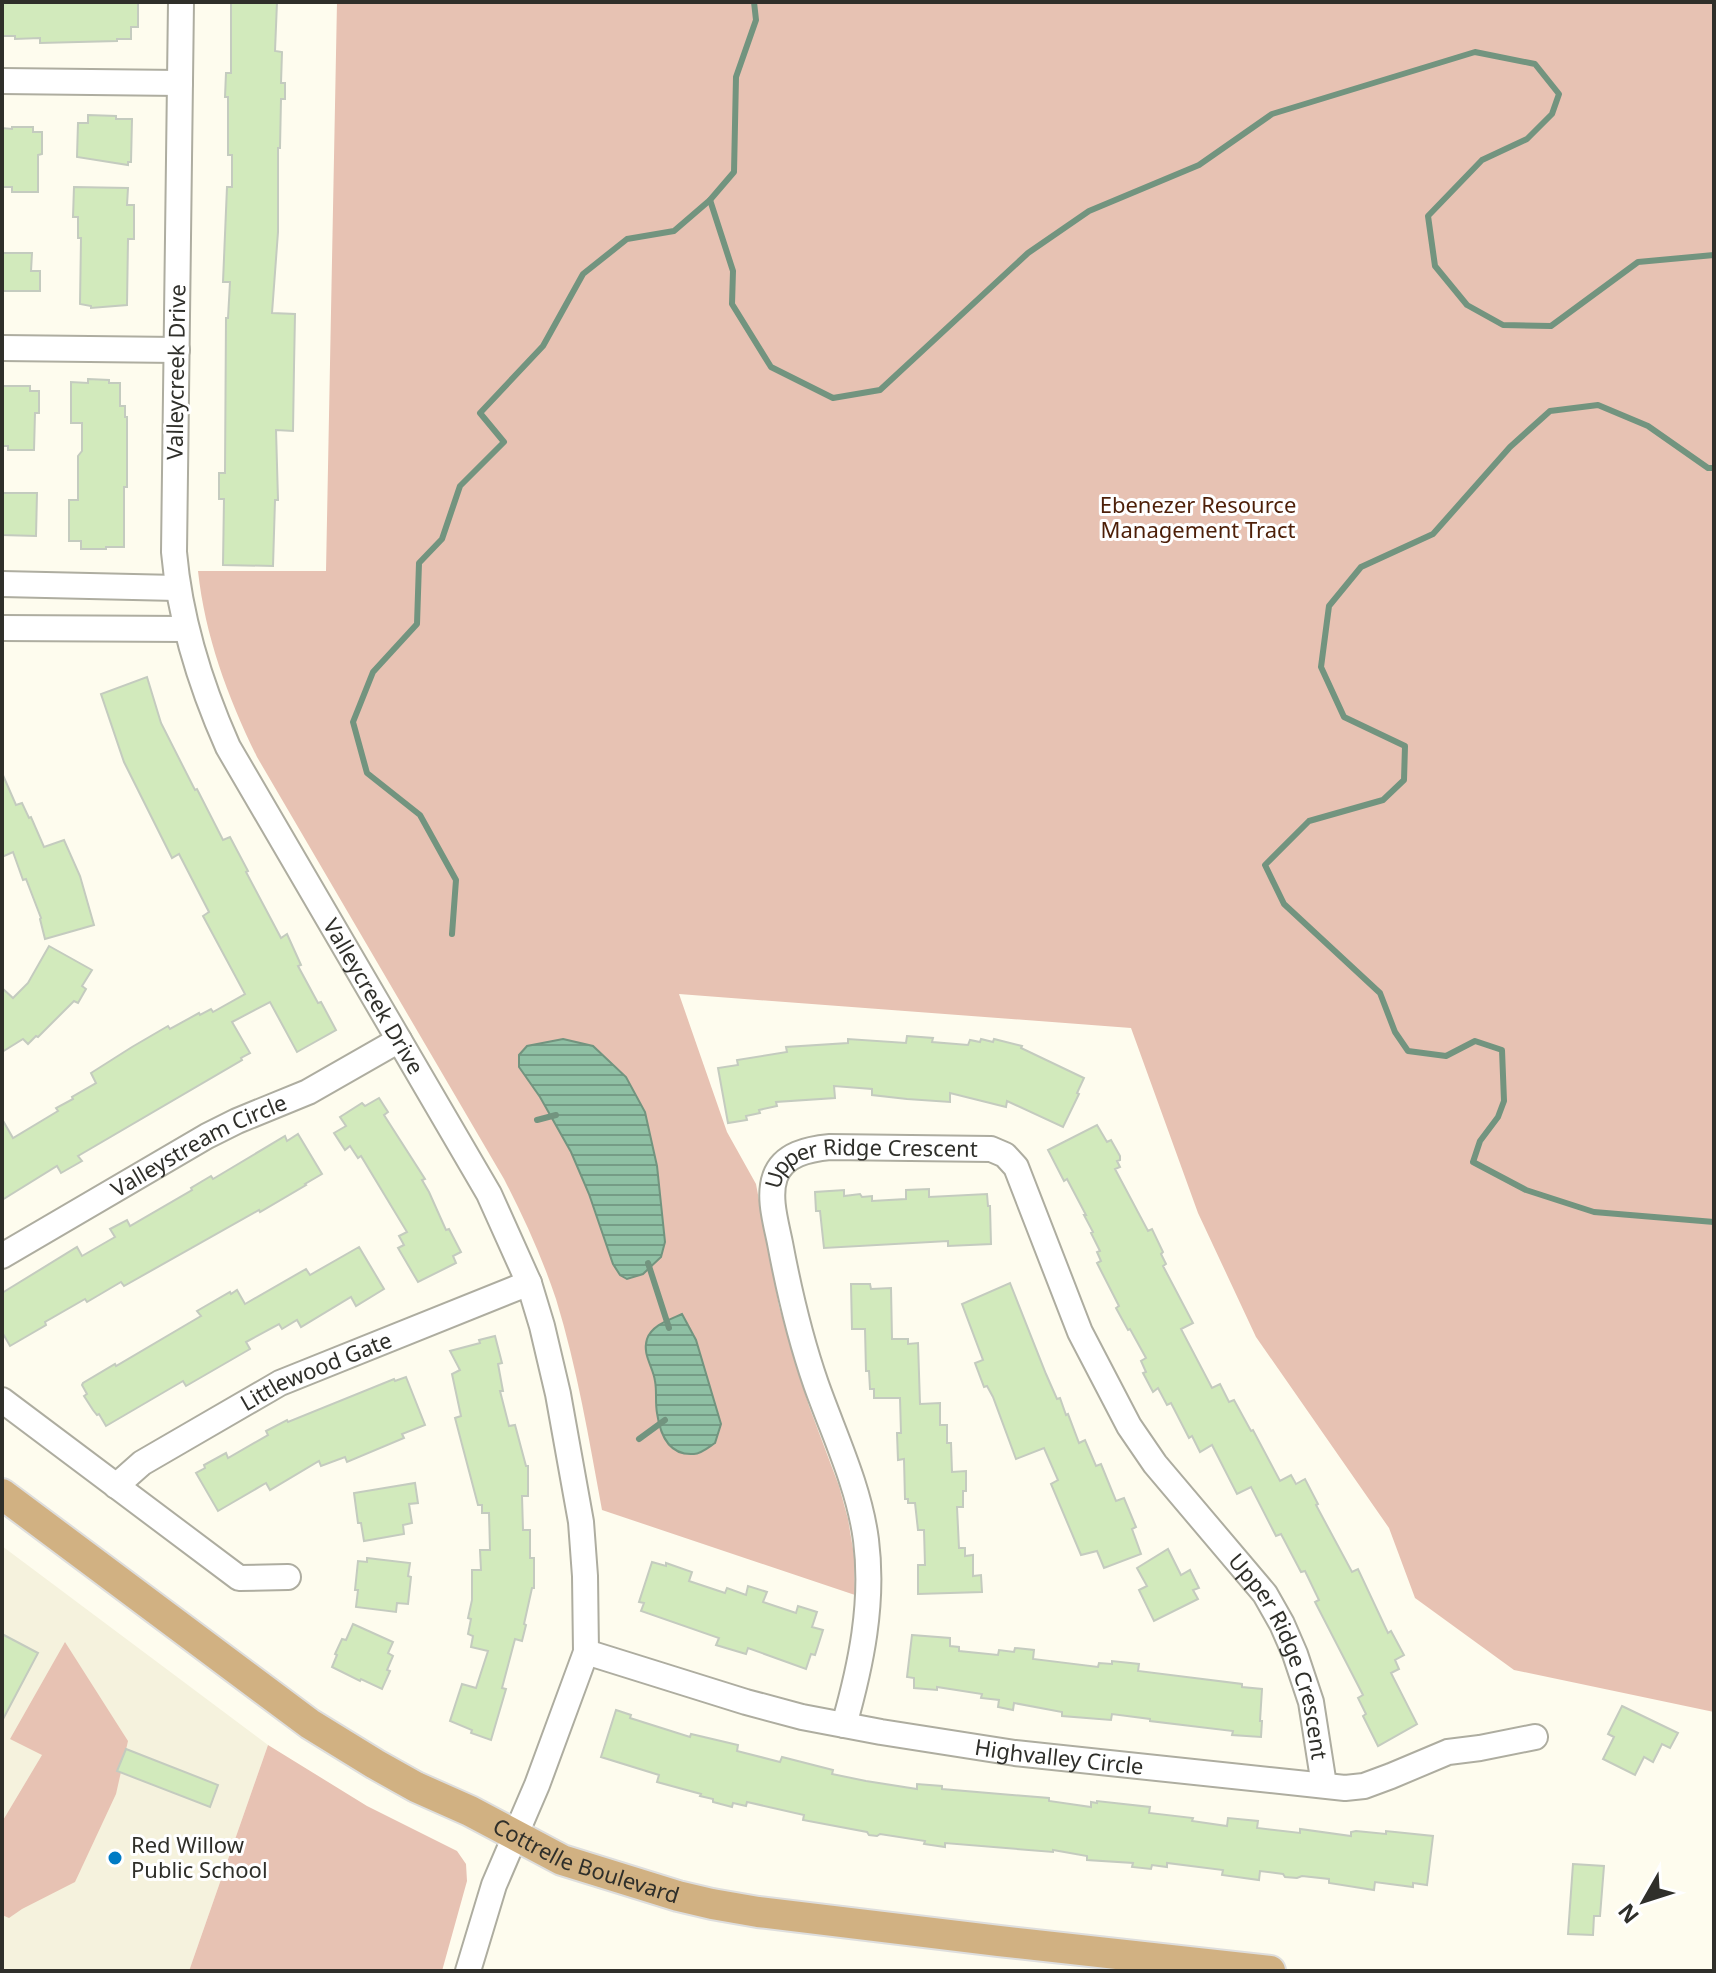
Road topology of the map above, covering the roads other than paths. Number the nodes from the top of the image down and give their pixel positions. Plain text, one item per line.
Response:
1 (181, 2) edge
2 (2, 81) edge
3 (180, 83) junction
4 (2, 348) edge
5 (177, 350) junction
6 (2, 584) edge
7 (177, 588) junction
8 (2, 628) edge
9 (186, 629) junction
10 (399, 1040) junction
11 (2, 1256) edge
12 (529, 1283) junction
13 (2, 1400) edge
14 (116, 1486) junction
15 (2, 1494) edge
16 (288, 1577) dead end
17 (586, 1652) junction
18 (844, 1725) junction
19 (1535, 1737) dead end
20 (1324, 1785) junction
21 (515, 1835) junction
22 (468, 1971) edge
23 (1270, 1971) edge

1 - 3 street, Valleycreek Drive
2 - 3 street
3 - 5 street, Valleycreek Drive
4 - 5 street
5 - 7 street, Valleycreek Drive
6 - 7 street
7 - 9 street, Valleycreek Drive
8 - 9 street
9 - 10 street, Valleycreek Drive
10 - 11 street, Valleystream Circle
10 - 12 street, Valleycreek Drive
12 - 14 street, Littlewood Gate
12 - 17 street, Valleycreek Drive
13 - 14 street
14 - 16 street
15 - 21 main road, Cottrelle Boulevard
17 - 18 street, Highvalley Circle
17 - 21 street, Valleycreek Drive
18 - 20 street, Highvalley Circle
18 - 20 street, Upper Ridge Crescent
19 - 20 street, Highvalley Circle
21 - 22 street, Valleycreek Drive
21 - 23 main road, Cottrelle Boulevard

